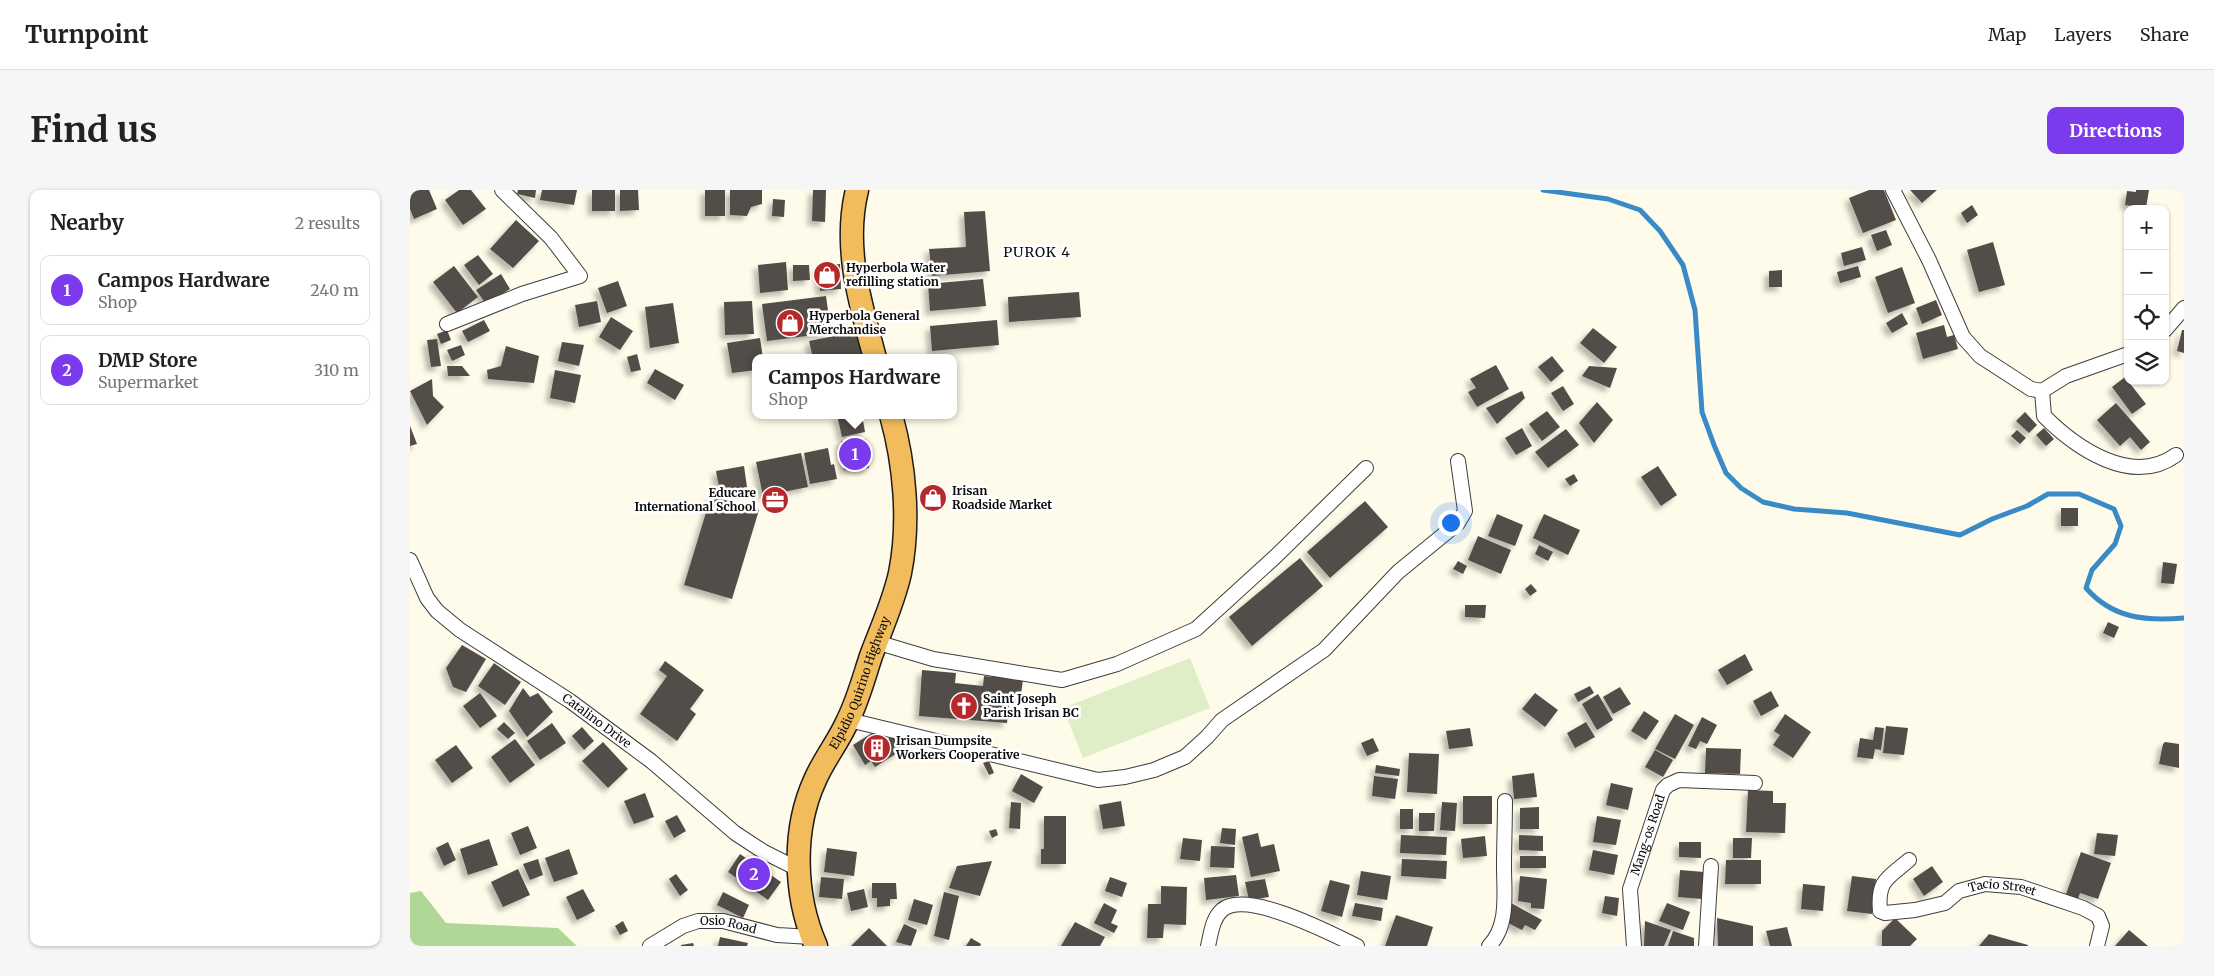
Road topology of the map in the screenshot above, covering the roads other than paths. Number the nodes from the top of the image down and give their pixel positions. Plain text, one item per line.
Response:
1 (502, 190) edge
2 (857, 190) edge
3 (1893, 190) edge
4 (2184, 311) edge
5 (446, 324) dead end
6 (2169, 326) edge
7 (874, 354) edge
8 (2124, 355) edge
9 (2042, 391) junction
10 (892, 419) edge
11 (2176, 455) dead end
12 (1458, 461) dead end
13 (1366, 468) dead end
14 (410, 560) edge
15 (876, 642) junction
16 (849, 720) junction
17 (1755, 783) dead end
18 (1505, 800) dead end
19 (1909, 860) dead end
20 (1711, 866) dead end
21 (800, 870) junction
22 (814, 941) edge
23 (650, 946) edge
24 (1208, 946) edge
25 (1357, 946) edge
26 (1489, 946) edge
27 (1634, 946) edge
28 (1706, 946) edge
29 (2097, 946) edge

1 - 5 street
2 - 7 highway
3 - 9 street
4 - 6 street
8 - 9 street
9 - 11 street
10 - 15 highway, Elpidio Quirino Highway
12 - 16 street
13 - 15 street
14 - 21 street, Catalino Drive
15 - 16 highway, Elpidio Quirino Highway
16 - 21 highway, Elpidio Quirino Highway
17 - 27 street, Mang-os Road
18 - 26 street
19 - 29 street, Tacio Street
20 - 28 street
21 - 22 highway, Elpidio Quirino Highway
22 - 23 street, Osio Road
24 - 25 street

